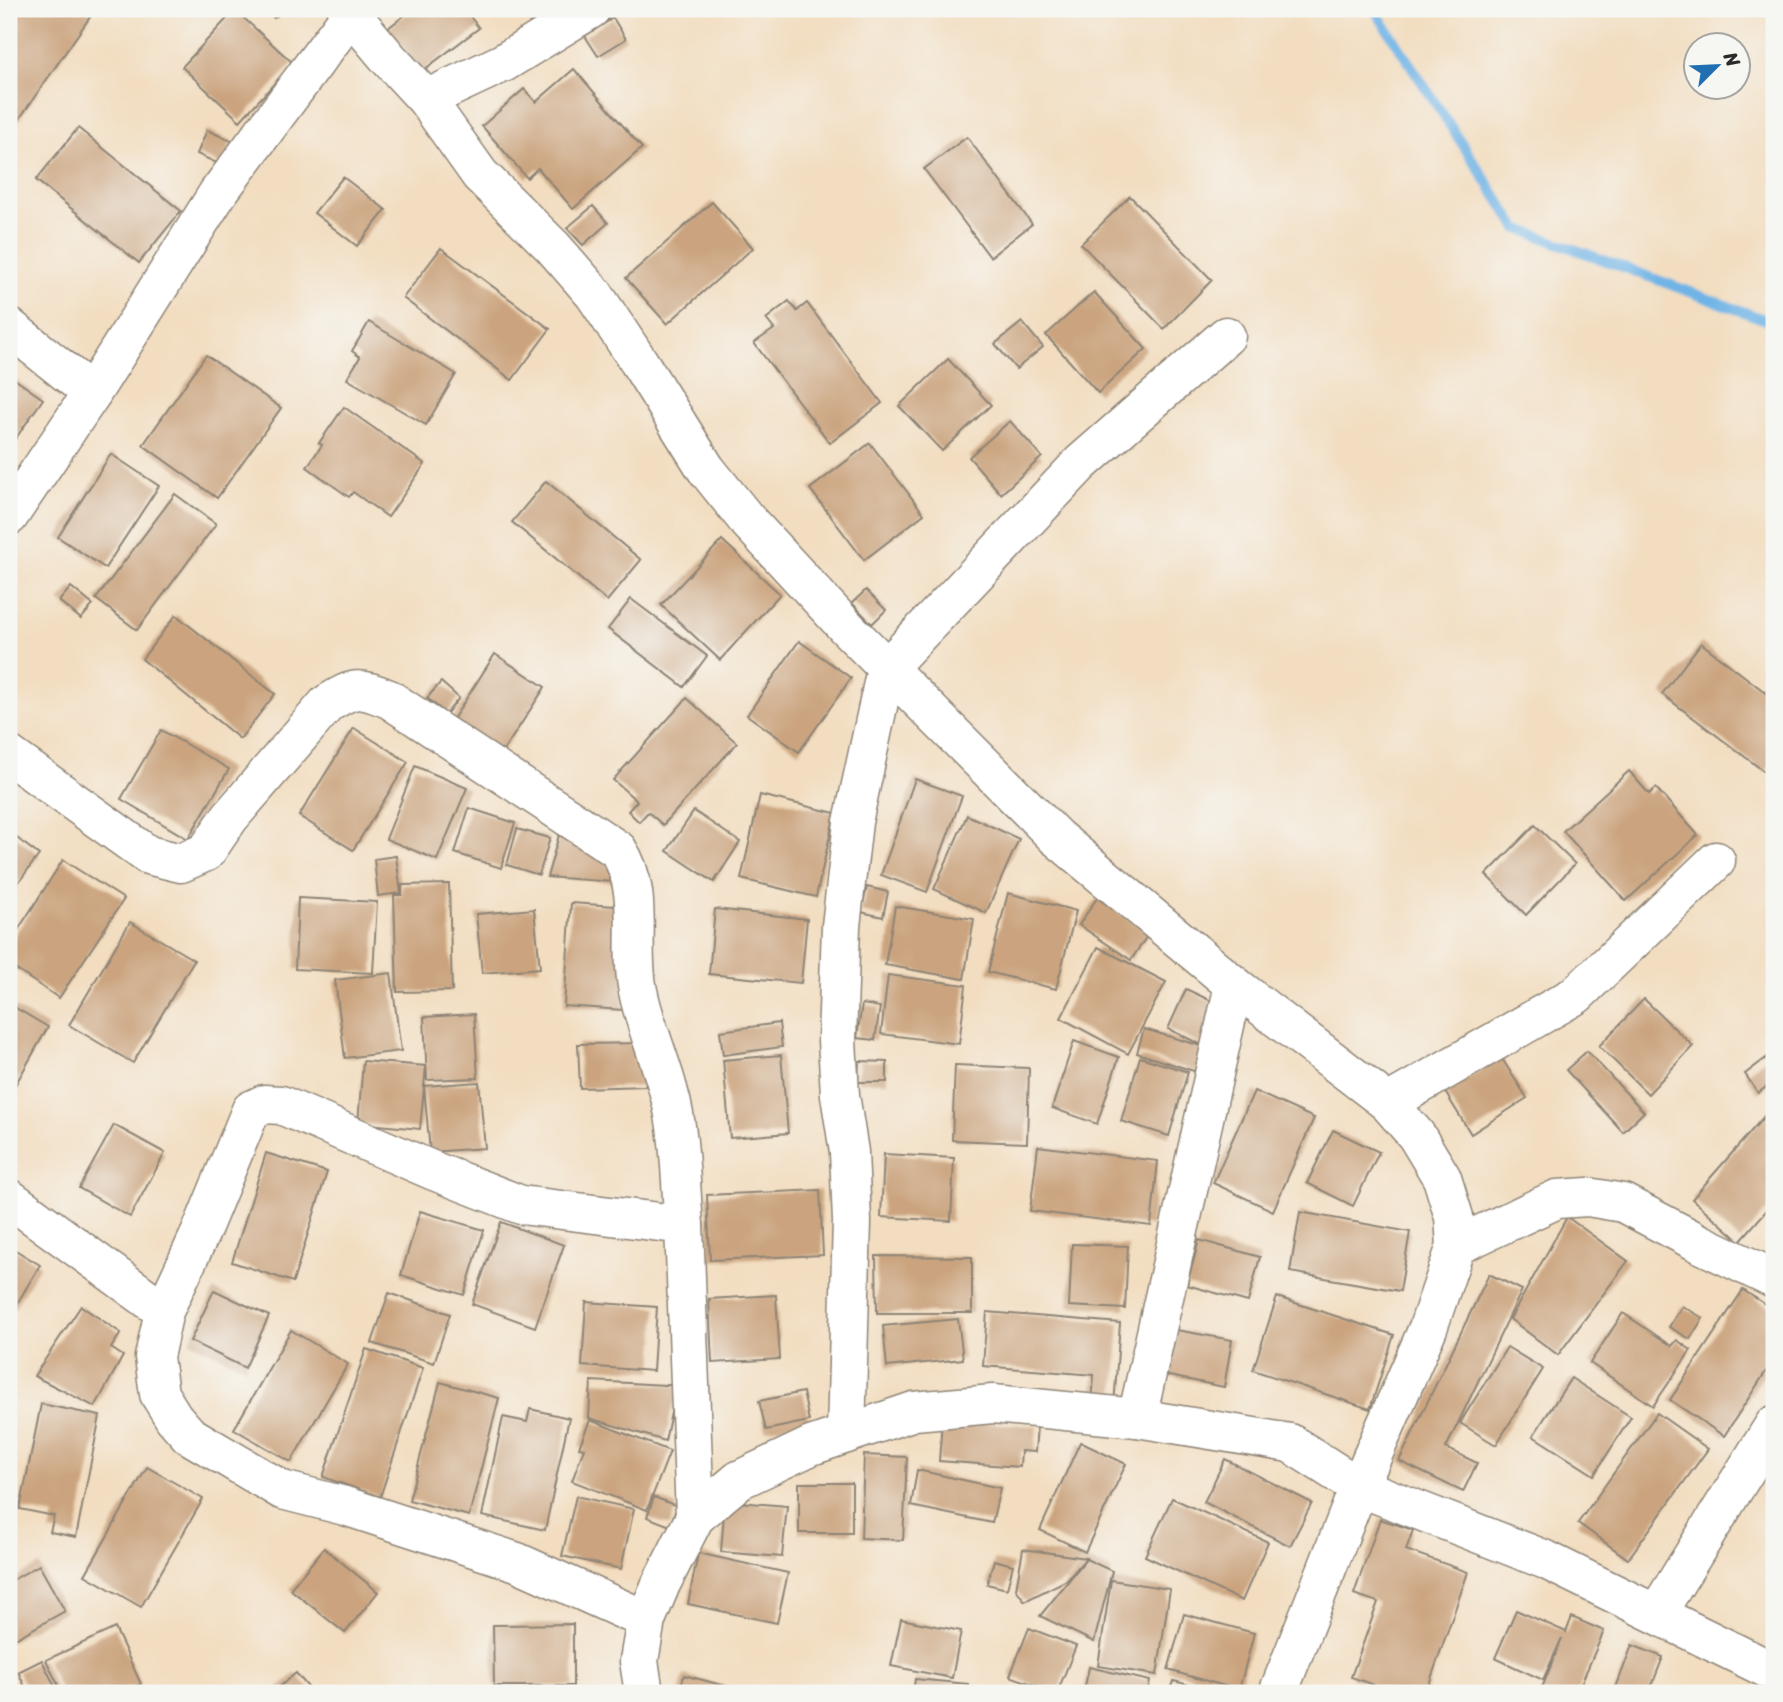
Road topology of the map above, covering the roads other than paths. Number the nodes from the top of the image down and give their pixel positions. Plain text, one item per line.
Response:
1 (591, 9) edge
2 (349, 11) edge
3 (426, 99) junction
4 (9, 327) edge
5 (1226, 336) dead end
6 (92, 393) junction
7 (9, 516) edge
8 (886, 668) junction
9 (9, 755) edge
10 (1716, 861) dead end
11 (1234, 985) junction
12 (1388, 1104) junction
13 (9, 1198) edge
14 (684, 1225) junction
15 (1456, 1246) junction
16 (1774, 1279) edge
17 (163, 1311) junction
18 (1137, 1418) junction
19 (1774, 1425) edge
20 (846, 1434) junction
21 (1359, 1487) junction
22 (695, 1517) junction
23 (1657, 1613) junction
24 (646, 1620) junction
25 (1774, 1672) edge
26 (644, 1693) edge
27 (1278, 1693) edge

1 - 3 street
2 - 3 street
2 - 6 street
3 - 8 street
4 - 6 street
5 - 8 street
6 - 7 street
8 - 11 street
8 - 20 street
9 - 14 street
10 - 12 street
11 - 12 street
11 - 18 street
12 - 15 street
13 - 17 street
14 - 17 street
14 - 22 street
15 - 16 street
15 - 21 street
17 - 24 street
18 - 20 street
18 - 21 street
19 - 23 street
20 - 22 street
21 - 23 street
21 - 27 street
22 - 24 street
23 - 25 street
24 - 26 street

